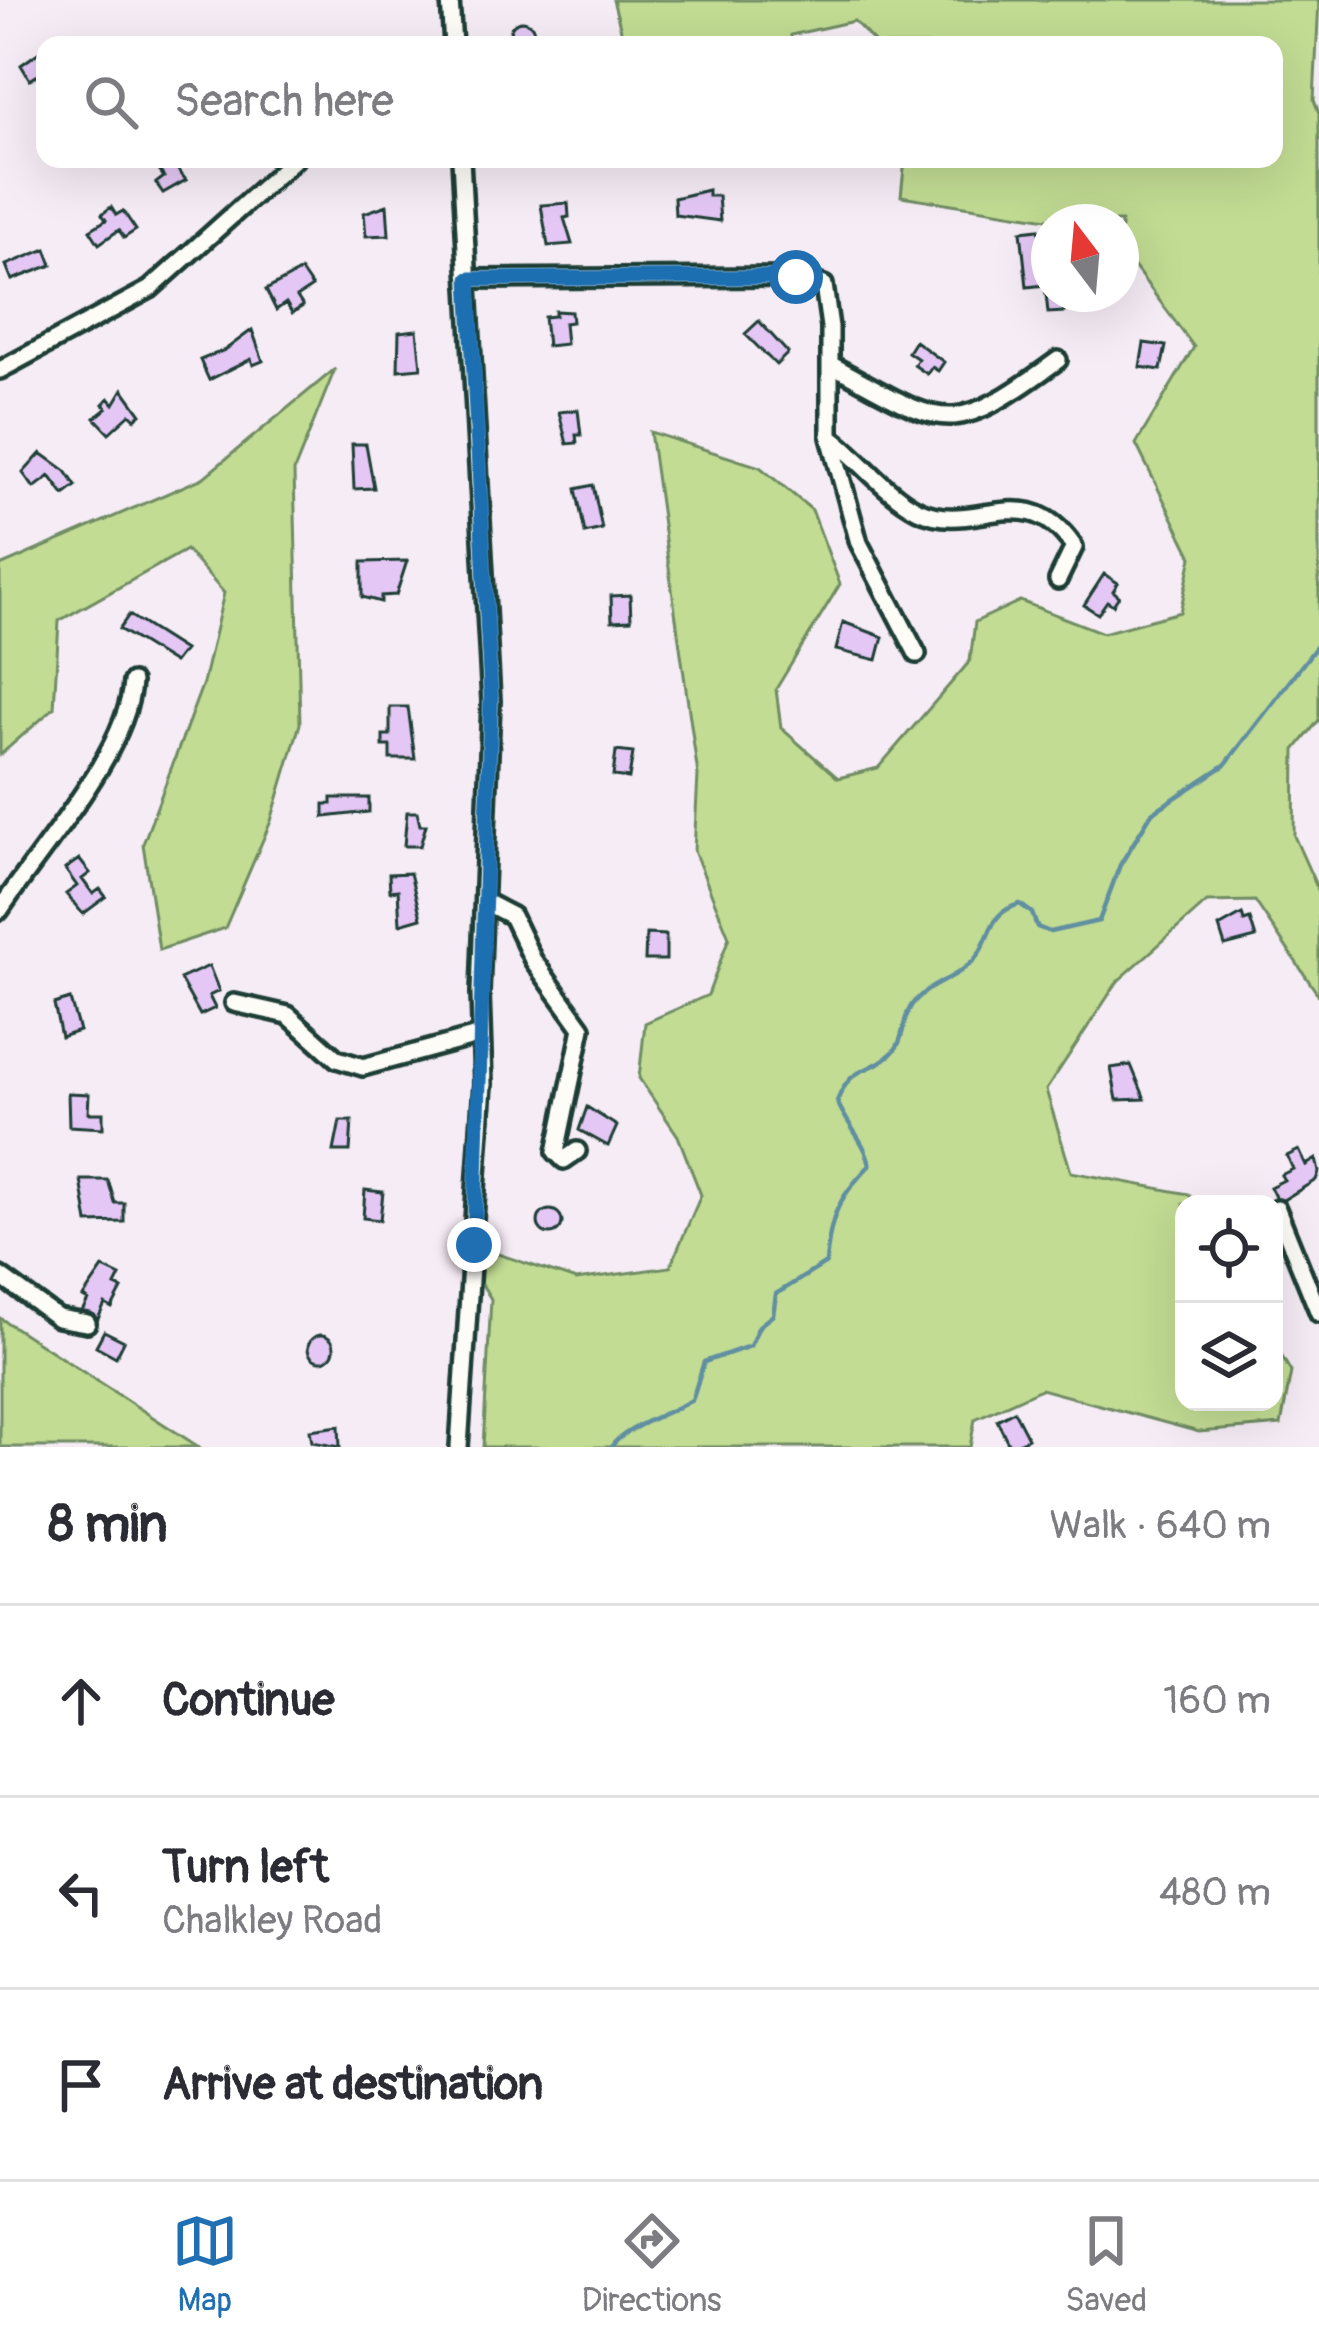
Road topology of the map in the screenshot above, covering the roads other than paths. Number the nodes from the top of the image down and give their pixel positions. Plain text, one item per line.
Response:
1 (450, 0) edge
2 (452, 36) edge
3 (285, 168) edge
4 (462, 168) edge
5 (469, 279) junction
6 (1058, 360) dead end
7 (830, 364) junction
8 (0, 370) edge
9 (830, 436) junction
10 (1058, 580) dead end
11 (917, 654) dead end
12 (132, 682) dead end
13 (485, 902) junction
14 (0, 910) edge
15 (234, 1003) dead end
16 (481, 1035) junction
17 (577, 1151) dead end
18 (1283, 1224) edge
19 (0, 1276) edge
20 (1319, 1313) edge
21 (87, 1323) dead end
22 (459, 1447) edge

1 - 2 street
3 - 8 street
4 - 5 street
5 - 7 street
5 - 13 street
6 - 7 street
7 - 9 street
9 - 10 street
9 - 11 street
12 - 14 street
13 - 16 street
13 - 17 street
15 - 16 street
16 - 22 street
18 - 20 street
19 - 21 street

